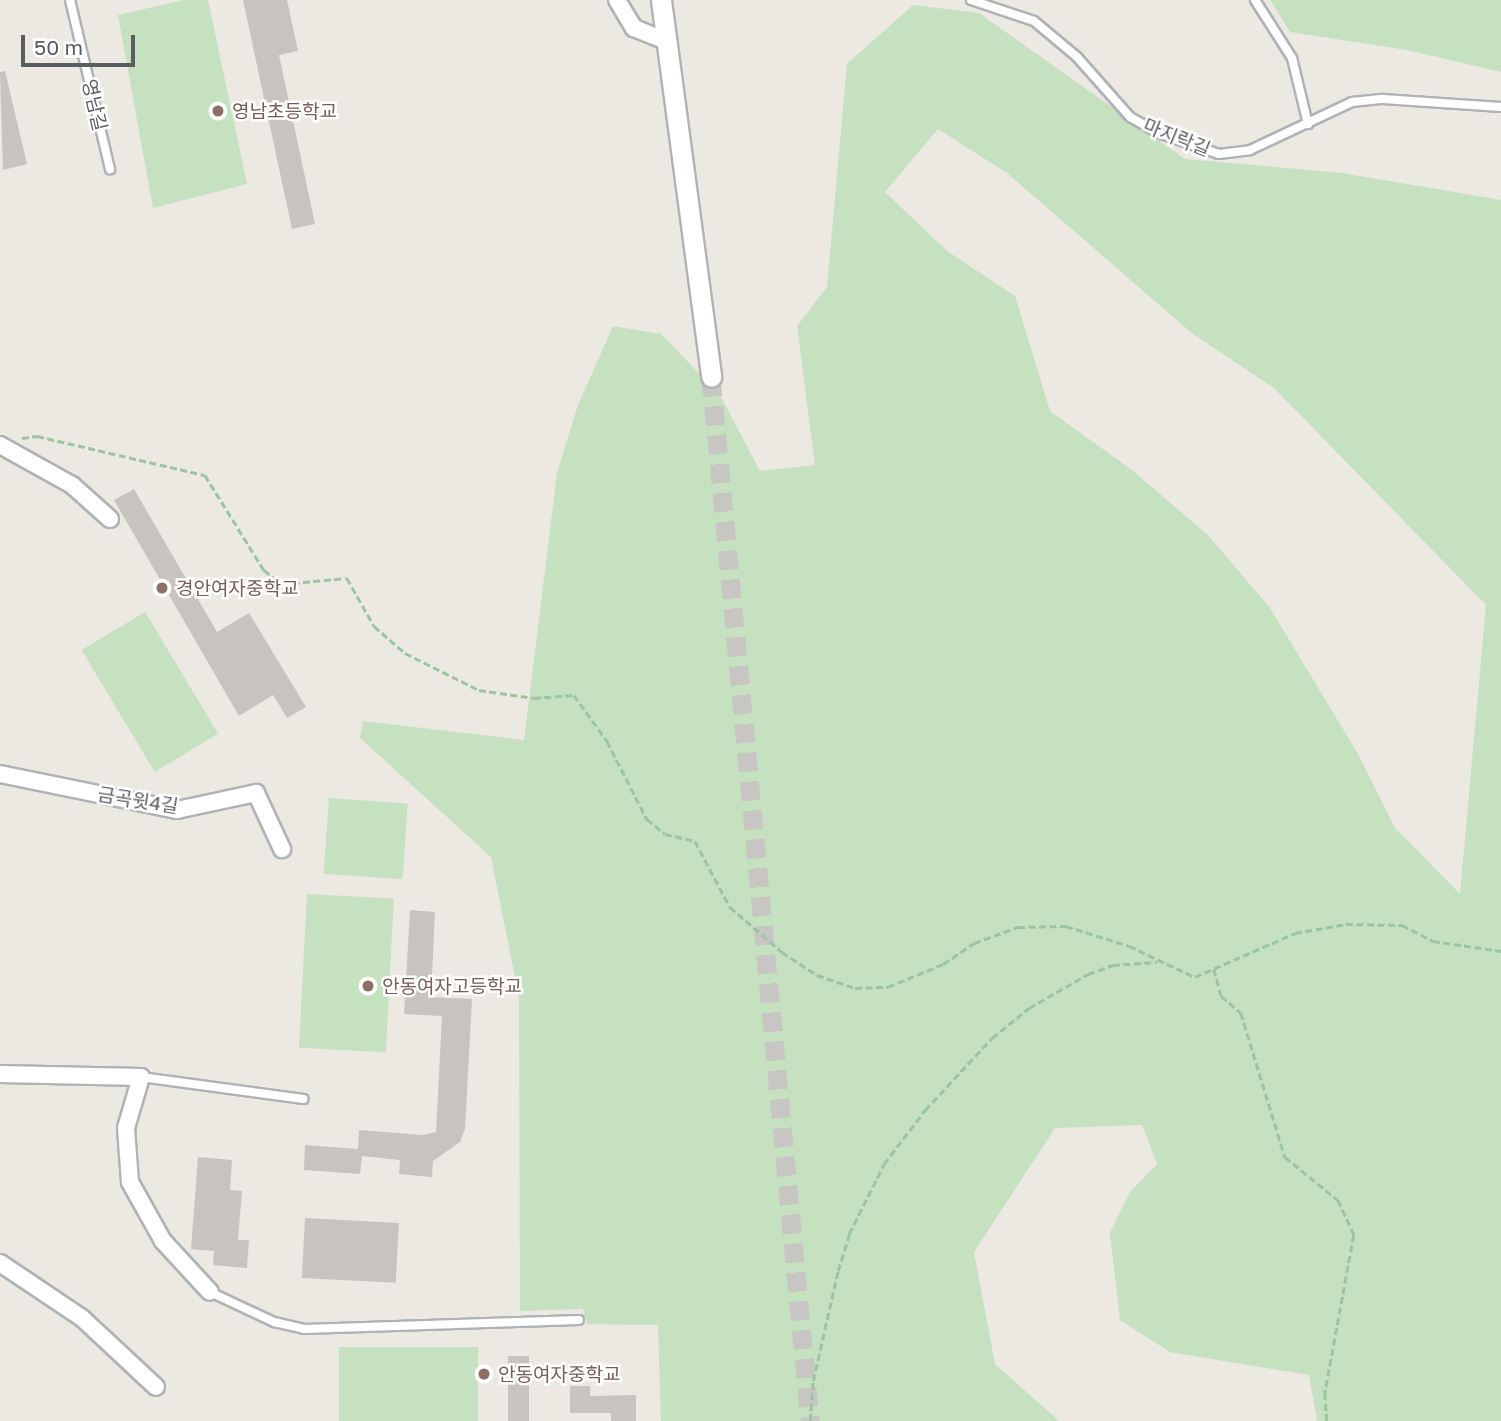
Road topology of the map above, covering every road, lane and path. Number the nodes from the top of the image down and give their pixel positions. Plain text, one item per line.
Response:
1 (70, 0) edge
2 (617, 0) edge
3 (661, 0) edge
4 (971, 0) edge
5 (1255, 0) edge
6 (667, 41) junction
7 (1501, 107) edge
8 (1308, 124) junction
9 (110, 169) dead end
10 (711, 377) tunnel mouth
11 (6, 442) edge
12 (110, 519) dead end
13 (0, 774) edge
14 (282, 849) dead end
15 (1501, 951) edge
16 (1157, 962) junction
17 (1214, 969) junction
18 (0, 1074) edge
19 (141, 1077) junction
20 (304, 1099) dead end
21 (0, 1263) edge
22 (210, 1292) joint
23 (579, 1320) dead end
24 (156, 1387) dead end
25 (810, 1421) edge
26 (1327, 1421) edge

1 - 9 lane, 영남길
2 - 6 street
3 - 6 street
4 - 8 lane, 마지락길
5 - 8 lane
6 - 10 street
7 - 8 lane, 마지락길
11 - 12 street
11 - 16 path
13 - 14 street, 금곡윗4길
15 - 17 path
16 - 17 path
16 - 25 path
17 - 26 path
18 - 19 street
19 - 20 lane
19 - 22 street
21 - 24 street
22 - 23 lane

